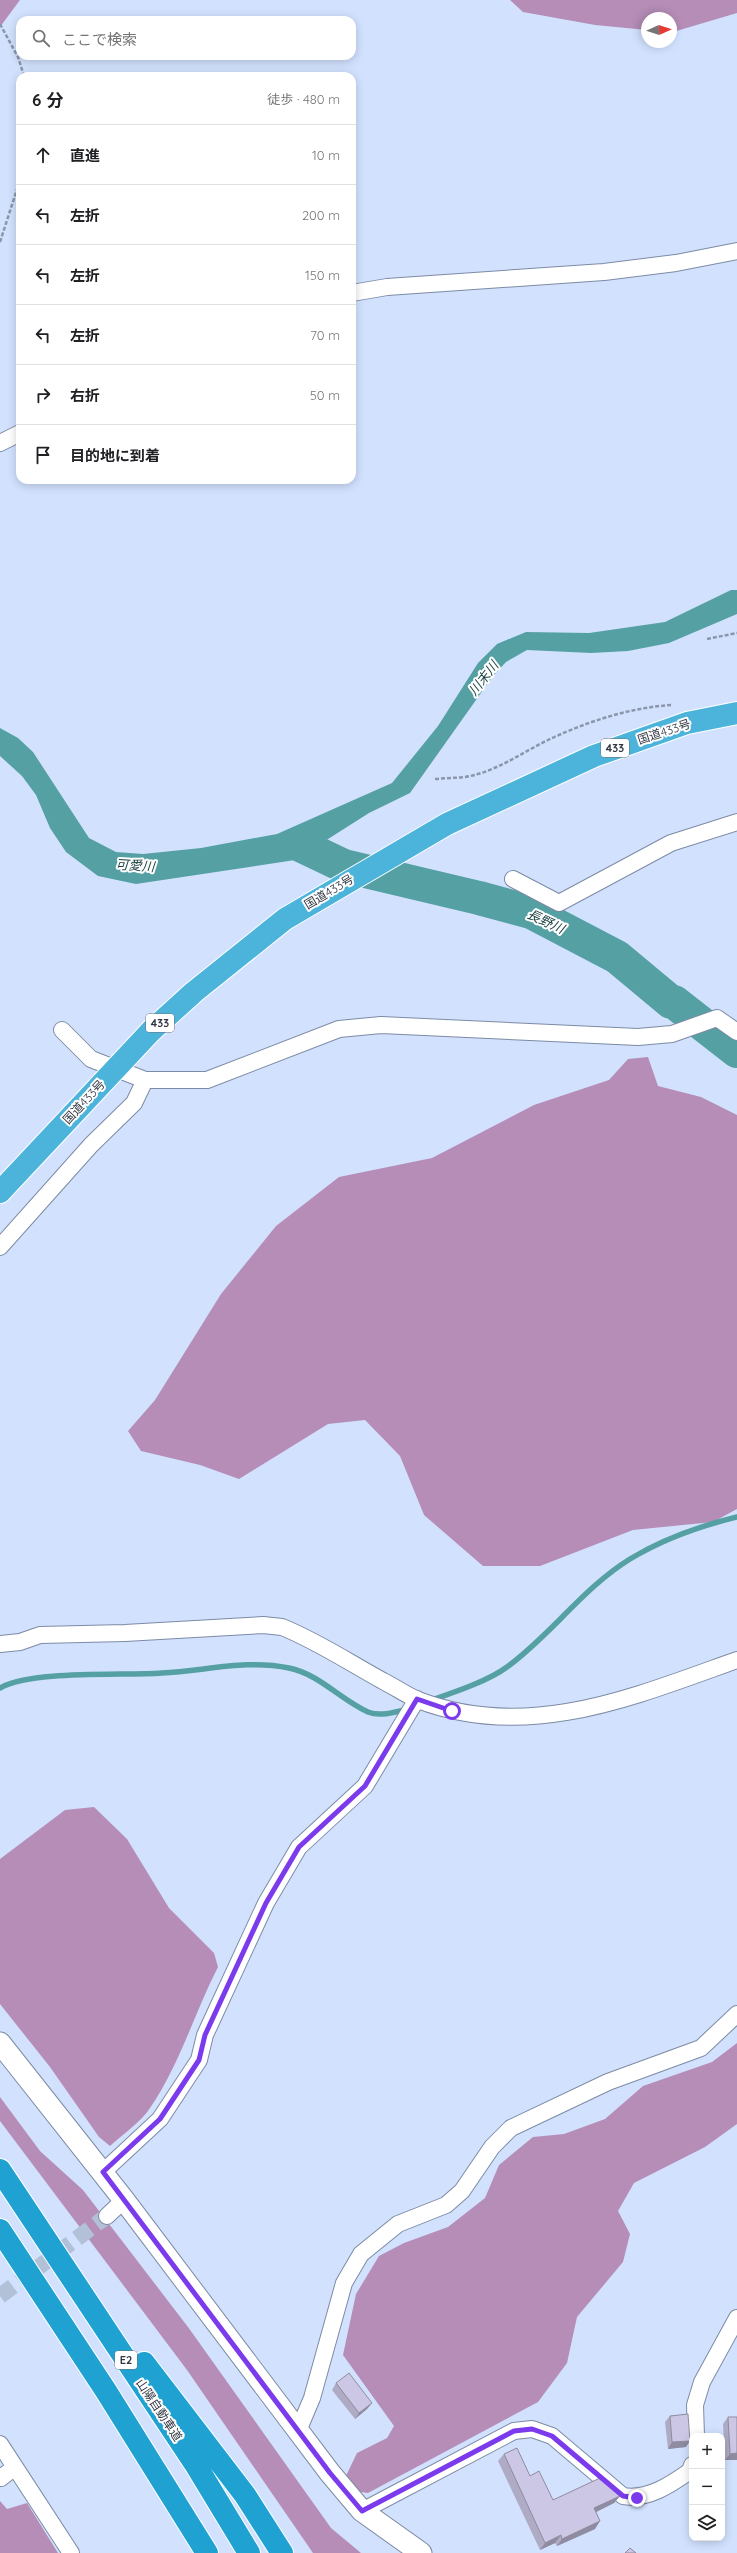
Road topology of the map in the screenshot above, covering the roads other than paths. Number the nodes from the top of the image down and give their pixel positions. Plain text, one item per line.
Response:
1 (737, 251) edge
2 (356, 292) edge
3 (16, 436) edge
4 (0, 443) edge
5 (737, 713) edge
6 (737, 822) edge
7 (513, 879) dead end
8 (62, 1030) dead end
9 (737, 1032) edge
10 (115, 1068) junction
11 (144, 1080) junction
12 (0, 1192) edge
13 (0, 1246) edge
14 (0, 1644) edge
15 (737, 1660) edge
16 (417, 1699) junction
17 (737, 2014) edge
18 (0, 2043) edge
19 (0, 2170) edge
20 (103, 2172) junction
21 (124, 2200) junction
22 (22, 2203) junction
23 (107, 2216) tunnel mouth
24 (0, 2230) edge
25 (737, 2318) edge
26 (106, 2391) junction
27 (298, 2431) junction
28 (696, 2433) edge
29 (0, 2444) edge
30 (15, 2467) junction
31 (691, 2469) edge
32 (0, 2476) edge
33 (362, 2511) junction
34 (71, 2553) edge
35 (198, 2553) edge
36 (207, 2553) edge
37 (249, 2553) edge
38 (282, 2553) edge
39 (421, 2553) edge

1 - 2 street
3 - 4 street
5 - 10 highway, 国道433号 / 433
6 - 7 street
8 - 10 street
9 - 11 street
10 - 11 street
10 - 12 highway, 国道433号 / 433
11 - 13 street
14 - 16 street
15 - 16 street
16 - 20 street
17 - 27 street
18 - 20 street
19 - 22 highway, 山陽自動車道 / E2
20 - 21 street
21 - 23 street
21 - 27 street
22 - 37 highway, 山陽自動車道 / E2
22 - 38 highway
24 - 26 highway
25 - 28 street
26 - 35 highway
26 - 36 highway
27 - 33 street
29 - 30 street
30 - 32 street
30 - 34 street
31 - 33 street
33 - 39 street

